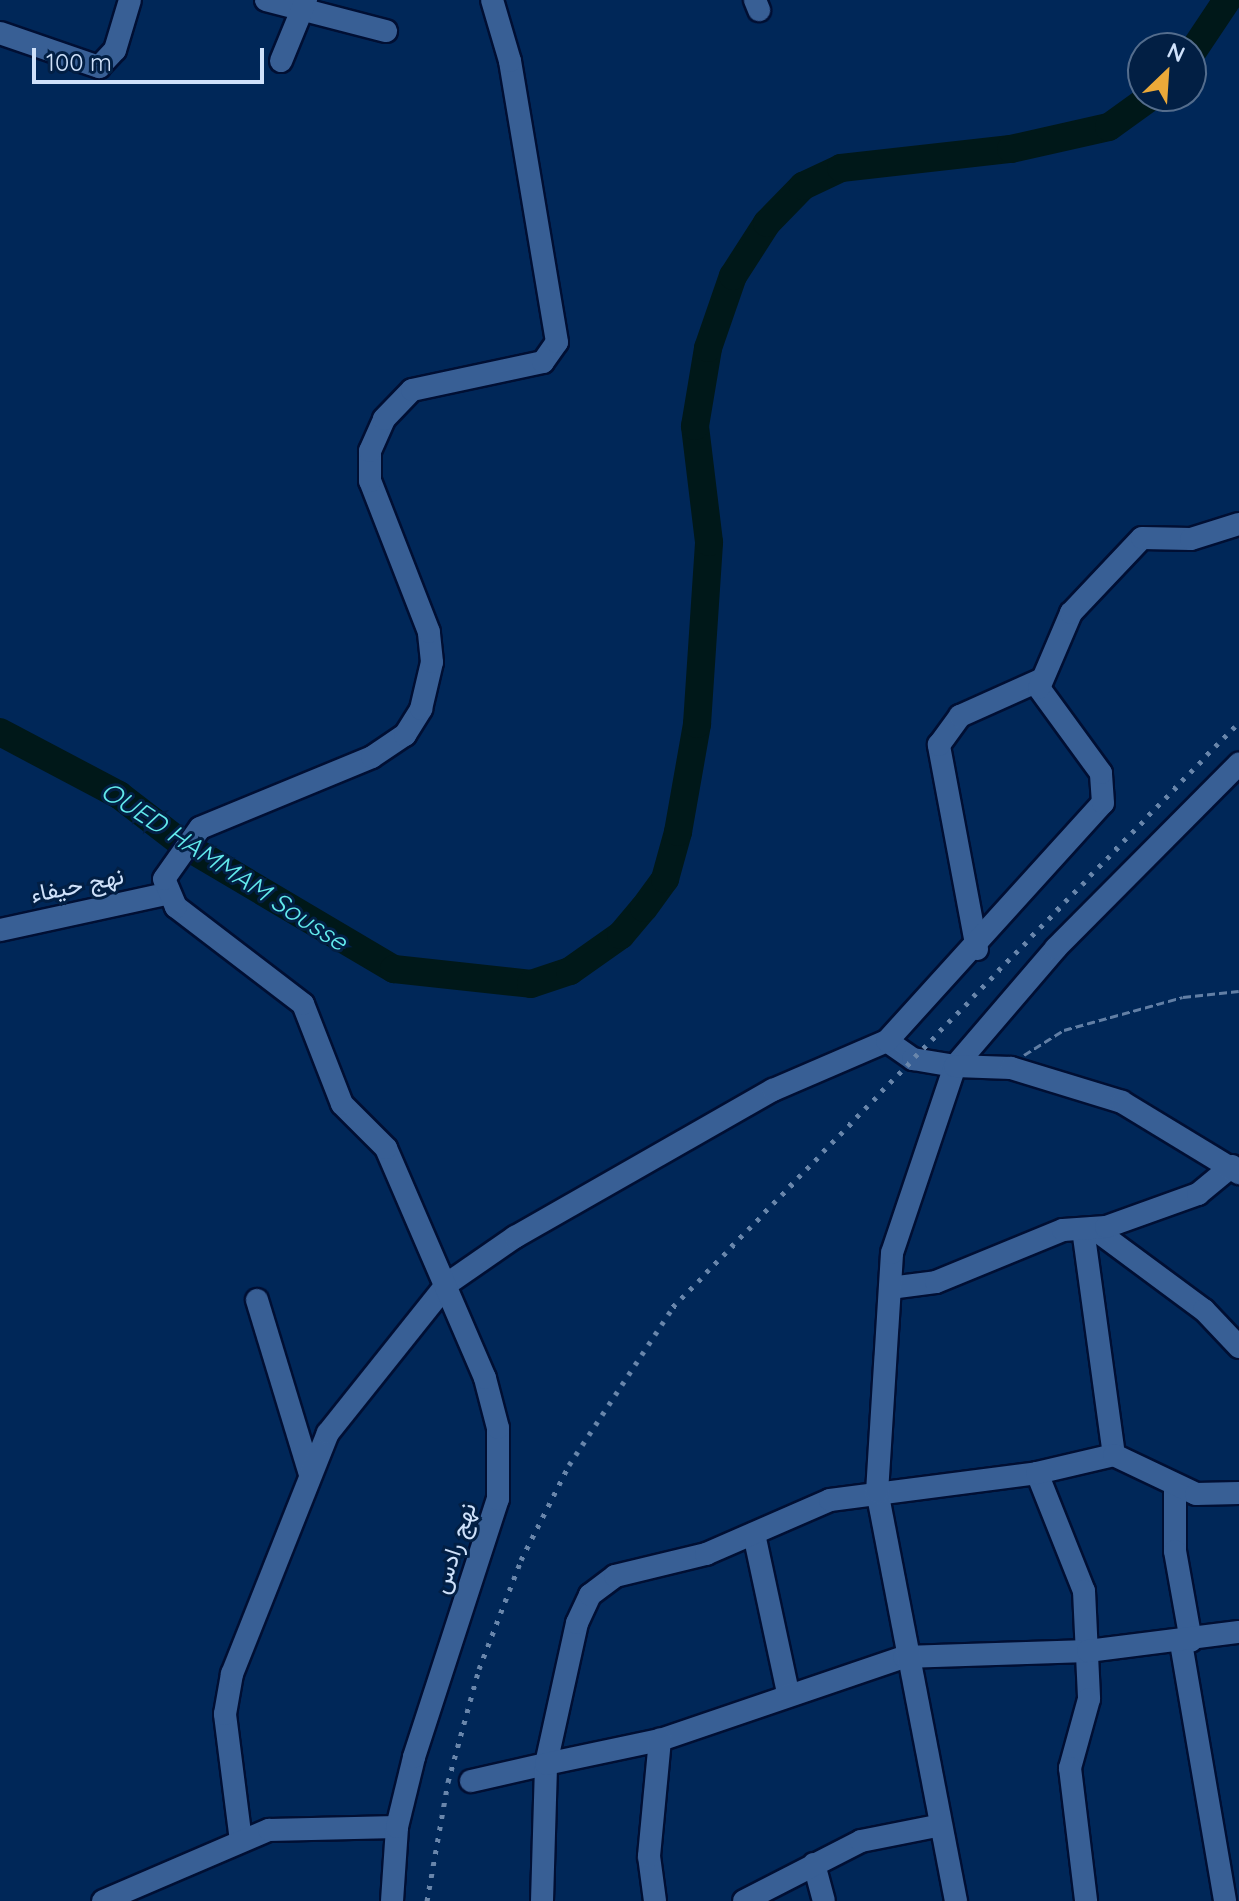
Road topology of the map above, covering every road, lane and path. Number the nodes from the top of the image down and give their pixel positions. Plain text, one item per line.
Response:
1 (130, 0) edge
2 (266, 0) edge
3 (492, 0) edge
4 (304, 4) edge
5 (386, 31) dead end
6 (0, 33) edge
7 (281, 61) dead end
8 (1239, 524) edge
9 (1040, 680) junction
10 (1239, 764) edge
11 (165, 894) junction
12 (0, 930) edge
13 (977, 949) junction
14 (1239, 991) edge
15 (887, 1041) junction
16 (955, 1066) junction
17 (1011, 1068) junction
18 (1235, 1169) edge
19 (1088, 1228) junction
20 (447, 1284) junction
21 (890, 1288) junction
22 (257, 1300) dead end
23 (1239, 1347) edge
24 (1114, 1455) junction
25 (1037, 1473) junction
26 (310, 1474) junction
27 (1175, 1487) junction
28 (877, 1492) junction
29 (1239, 1493) edge
30 (754, 1534) junction
31 (1239, 1632) edge
32 (1186, 1642) junction
33 (1088, 1651) junction
34 (904, 1657) junction
35 (788, 1692) junction
36 (660, 1740) junction
37 (546, 1764) junction
38 (471, 1781) dead end
39 (937, 1826) junction
40 (397, 1827) junction
41 (241, 1841) junction
42 (814, 1864) junction
43 (103, 1901) edge
44 (392, 1901) edge
45 (542, 1901) edge
46 (655, 1901) edge
47 (744, 1901) edge
48 (824, 1901) edge
49 (956, 1901) edge
50 (1086, 1901) edge
51 (1225, 1901) edge

1 - 6 street
2 - 4 street
3 - 11 street
4 - 5 street
4 - 7 street
8 - 9 street
9 - 13 street
9 - 13 street
10 - 16 street
11 - 12 street, نهج حيفاء
11 - 20 street, نهج رادس
13 - 15 street
14 - 17 path
15 - 16 street
15 - 20 street
16 - 17 street
16 - 21 street
17 - 18 street
18 - 19 street
19 - 21 street
19 - 23 street
19 - 24 street
20 - 26 street
20 - 40 street, نهج رادس
21 - 28 street
22 - 26 street
24 - 25 street
24 - 27 street
25 - 28 street
25 - 33 street
26 - 41 street
27 - 29 street
27 - 32 street
28 - 30 street
28 - 34 street
30 - 35 street
30 - 37 street
31 - 32 street
32 - 33 street
32 - 51 street
33 - 34 street
33 - 50 street
34 - 35 street
34 - 39 street
35 - 36 street
36 - 37 street
36 - 46 street
37 - 38 street
37 - 45 street
39 - 42 street
39 - 49 street
40 - 41 street
40 - 44 street, نهج رادس
41 - 43 street
42 - 47 street
42 - 48 street

